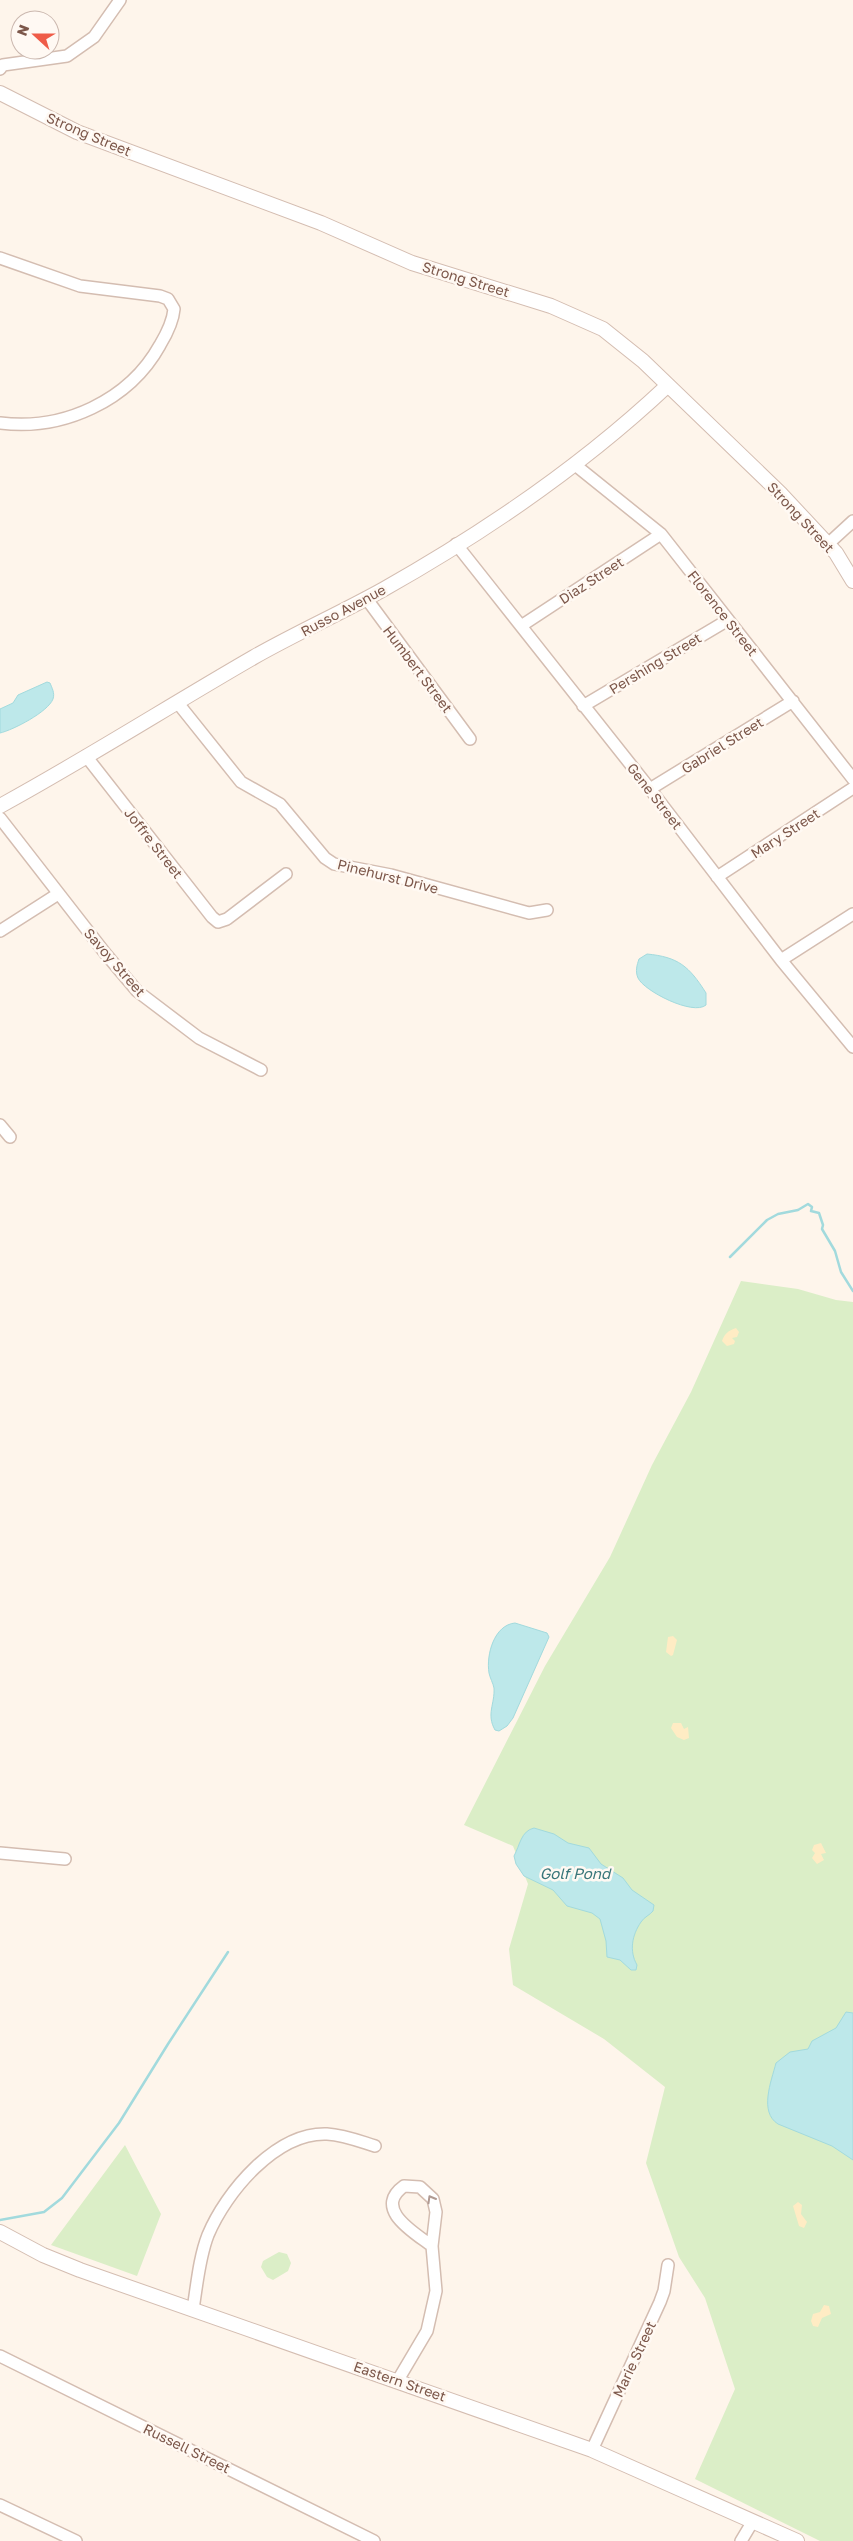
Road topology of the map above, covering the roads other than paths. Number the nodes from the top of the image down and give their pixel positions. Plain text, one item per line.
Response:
1 (118, 1) edge
2 (0, 69) edge
3 (0, 93) edge
4 (0, 258) edge
5 (667, 386) junction
6 (0, 423) edge
7 (574, 464) junction
8 (853, 520) edge
9 (661, 534) junction
10 (456, 544) junction
11 (828, 544) junction
12 (853, 581) edge
13 (366, 598) junction
14 (728, 620) junction
15 (521, 626) junction
16 (793, 701) junction
17 (177, 702) junction
18 (583, 706) junction
19 (470, 739) dead end
20 (86, 756) junction
21 (853, 779) edge
22 (853, 788) edge
23 (650, 789) junction
24 (0, 806) edge
25 (0, 818) edge
26 (286, 874) dead end
27 (717, 877) junction
28 (58, 894) junction
29 (547, 910) dead end
30 (853, 914) edge
31 (0, 932) edge
32 (781, 960) junction
33 (852, 1043) edge
34 (261, 1070) dead end
35 (0, 1125) edge
36 (10, 1136) dead end
37 (0, 1853) edge
38 (65, 1859) dead end
39 (375, 2146) dead end
40 (2, 2233) edge
41 (432, 2246) junction
42 (668, 2266) dead end
43 (192, 2309) junction
44 (0, 2356) edge
45 (398, 2380) junction
46 (592, 2450) junction
47 (0, 2505) edge
48 (753, 2521) junction
49 (367, 2539) edge
50 (76, 2541) edge
51 (741, 2541) edge
52 (797, 2541) edge

1 - 2 street
3 - 5 street, Strong Street
4 - 6 street
5 - 7 street, Russo Avenue
5 - 11 street, Strong Street
7 - 9 street, Florence Street
7 - 10 street, Russo Avenue
8 - 11 street
9 - 14 street, Florence Street
9 - 15 street, Diaz Street
10 - 13 street, Russo Avenue
10 - 15 street, Gene Street
11 - 12 street, Strong Street
13 - 17 street, Russo Avenue
13 - 19 street, Humbert Street
14 - 16 street, Florence Street
14 - 18 street, Pershing Street
15 - 18 street, Gene Street
16 - 21 street, Florence Street
16 - 23 street, Gabriel Street
17 - 20 street, Russo Avenue
17 - 29 street, Pinehurst Drive
18 - 23 street, Gene Street
20 - 24 street, Russo Avenue
20 - 26 street, Joffre Street
22 - 27 street, Mary Street
23 - 27 street, Gene Street
25 - 28 street, Savoy Street
27 - 32 street, Gene Street
28 - 31 street
28 - 34 street, Savoy Street
30 - 32 street
32 - 33 street, Gene Street
35 - 36 street
37 - 38 street
39 - 43 street
40 - 43 street, Eastern Street
41 -> 41 street
41 - 45 street
42 - 46 street, Marie Street
43 - 45 street, Eastern Street
44 - 49 street, Russell Street
45 - 46 street, Eastern Street
46 - 48 street, Eastern Street
47 - 50 street
48 - 51 street
48 - 52 street, Eastern Street

